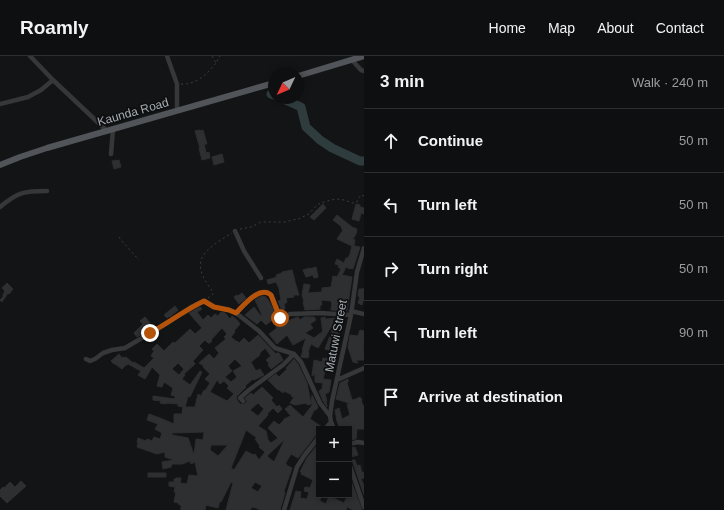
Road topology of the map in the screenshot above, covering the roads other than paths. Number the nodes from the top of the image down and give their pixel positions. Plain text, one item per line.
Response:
1 (30, 56) edge
2 (167, 56) edge
3 (364, 56) edge
4 (352, 60) junction
5 (364, 71) edge
6 (304, 74) edge
7 (53, 80) junction
8 (268, 85) edge
9 (0, 104) edge
10 (177, 111) junction
11 (110, 130) junction
12 (110, 154) dead end
13 (0, 165) edge
14 (47, 191) dead end
15 (0, 206) edge
16 (235, 231) road end
17 (364, 248) edge
18 (261, 278) dead end
19 (236, 313) junction
20 (351, 313) junction
21 (364, 314) edge
22 (294, 354) junction
23 (86, 359) dead end
24 (364, 368) edge
25 (337, 380) junction
26 (243, 401) dead end
27 (330, 419) junction
28 (326, 426) edge
29 (333, 426) edge
30 (316, 441) edge
31 (364, 442) edge
32 (352, 443) edge
33 (352, 472) edge
34 (364, 507) edge
35 (284, 510) edge

1 - 7 street
2 - 10 street
3 - 4 main road
4 - 5 street
4 - 6 main road
7 - 9 street
7 - 11 street
8 - 10 main road, Kaunda Road
10 - 11 main road, Kaunda Road
11 - 12 street
11 - 13 main road, Kaunda Road
14 - 15 street
16 - 18 street
17 - 20 street, Matuwi Street
19 - 20 street
19 - 22 street
19 - 23 street
20 - 21 street
20 - 25 street, Matuwi Street
22 - 26 street
22 - 27 street
24 - 25 street
25 - 27 street, Matuwi Street
27 - 28 street
27 - 29 street
30 - 35 street
31 - 32 street
33 - 34 street

